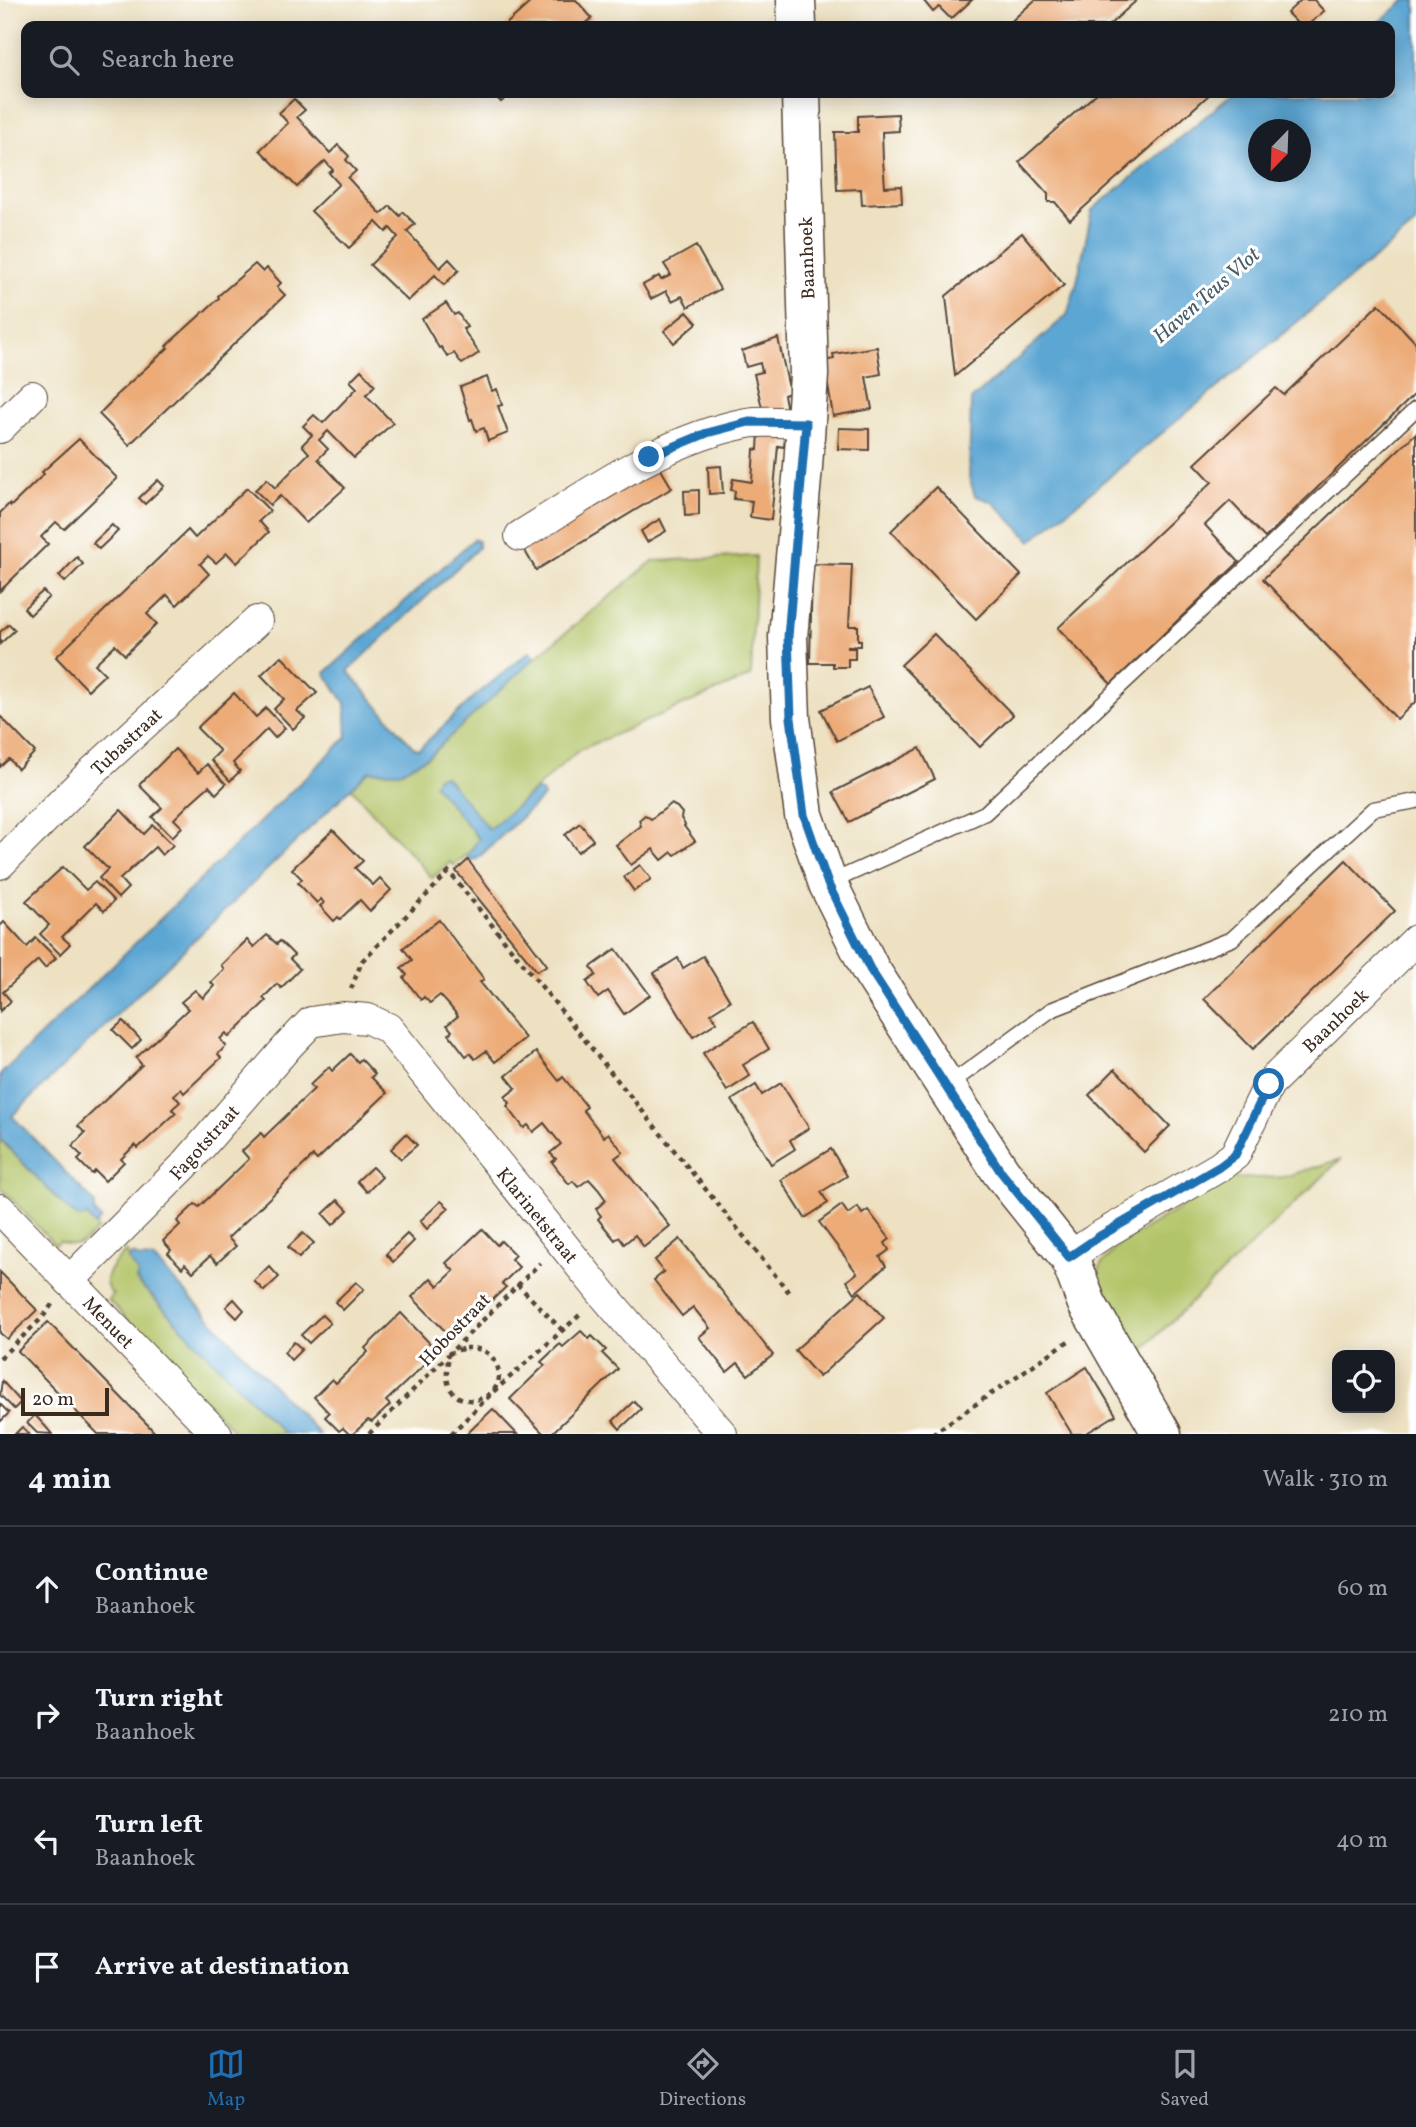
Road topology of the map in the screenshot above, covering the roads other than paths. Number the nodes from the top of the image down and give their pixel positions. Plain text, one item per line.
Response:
1 (796, 0) edge
2 (797, 21) edge
3 (801, 98) edge
4 (32, 396) dead end
5 (1416, 409) edge
6 (806, 423) junction
7 (0, 428) edge
8 (520, 536) dead end
9 (257, 621) dead end
10 (1416, 801) edge
11 (0, 864) edge
12 (828, 884) junction
13 (1416, 940) edge
14 (343, 1017) joint
15 (946, 1087) junction
16 (0, 1209) edge
17 (1069, 1257) junction
18 (69, 1280) junction
19 (217, 1434) edge
20 (722, 1434) edge
21 (1162, 1434) edge

1 - 2 street
3 - 6 street, Baanhoek
4 - 7 street
5 - 12 lane
6 - 8 street
6 - 12 street, Baanhoek
9 - 11 street, Tubastraat
10 - 15 lane
12 - 15 street, Baanhoek
13 - 17 street, Baanhoek
14 - 18 street, Fagotstraat
14 - 20 street, Klarinetstraat
15 - 17 street, Baanhoek
16 - 18 street, Menuet
17 - 21 street, Baanhoek
18 - 19 street, Menuet

